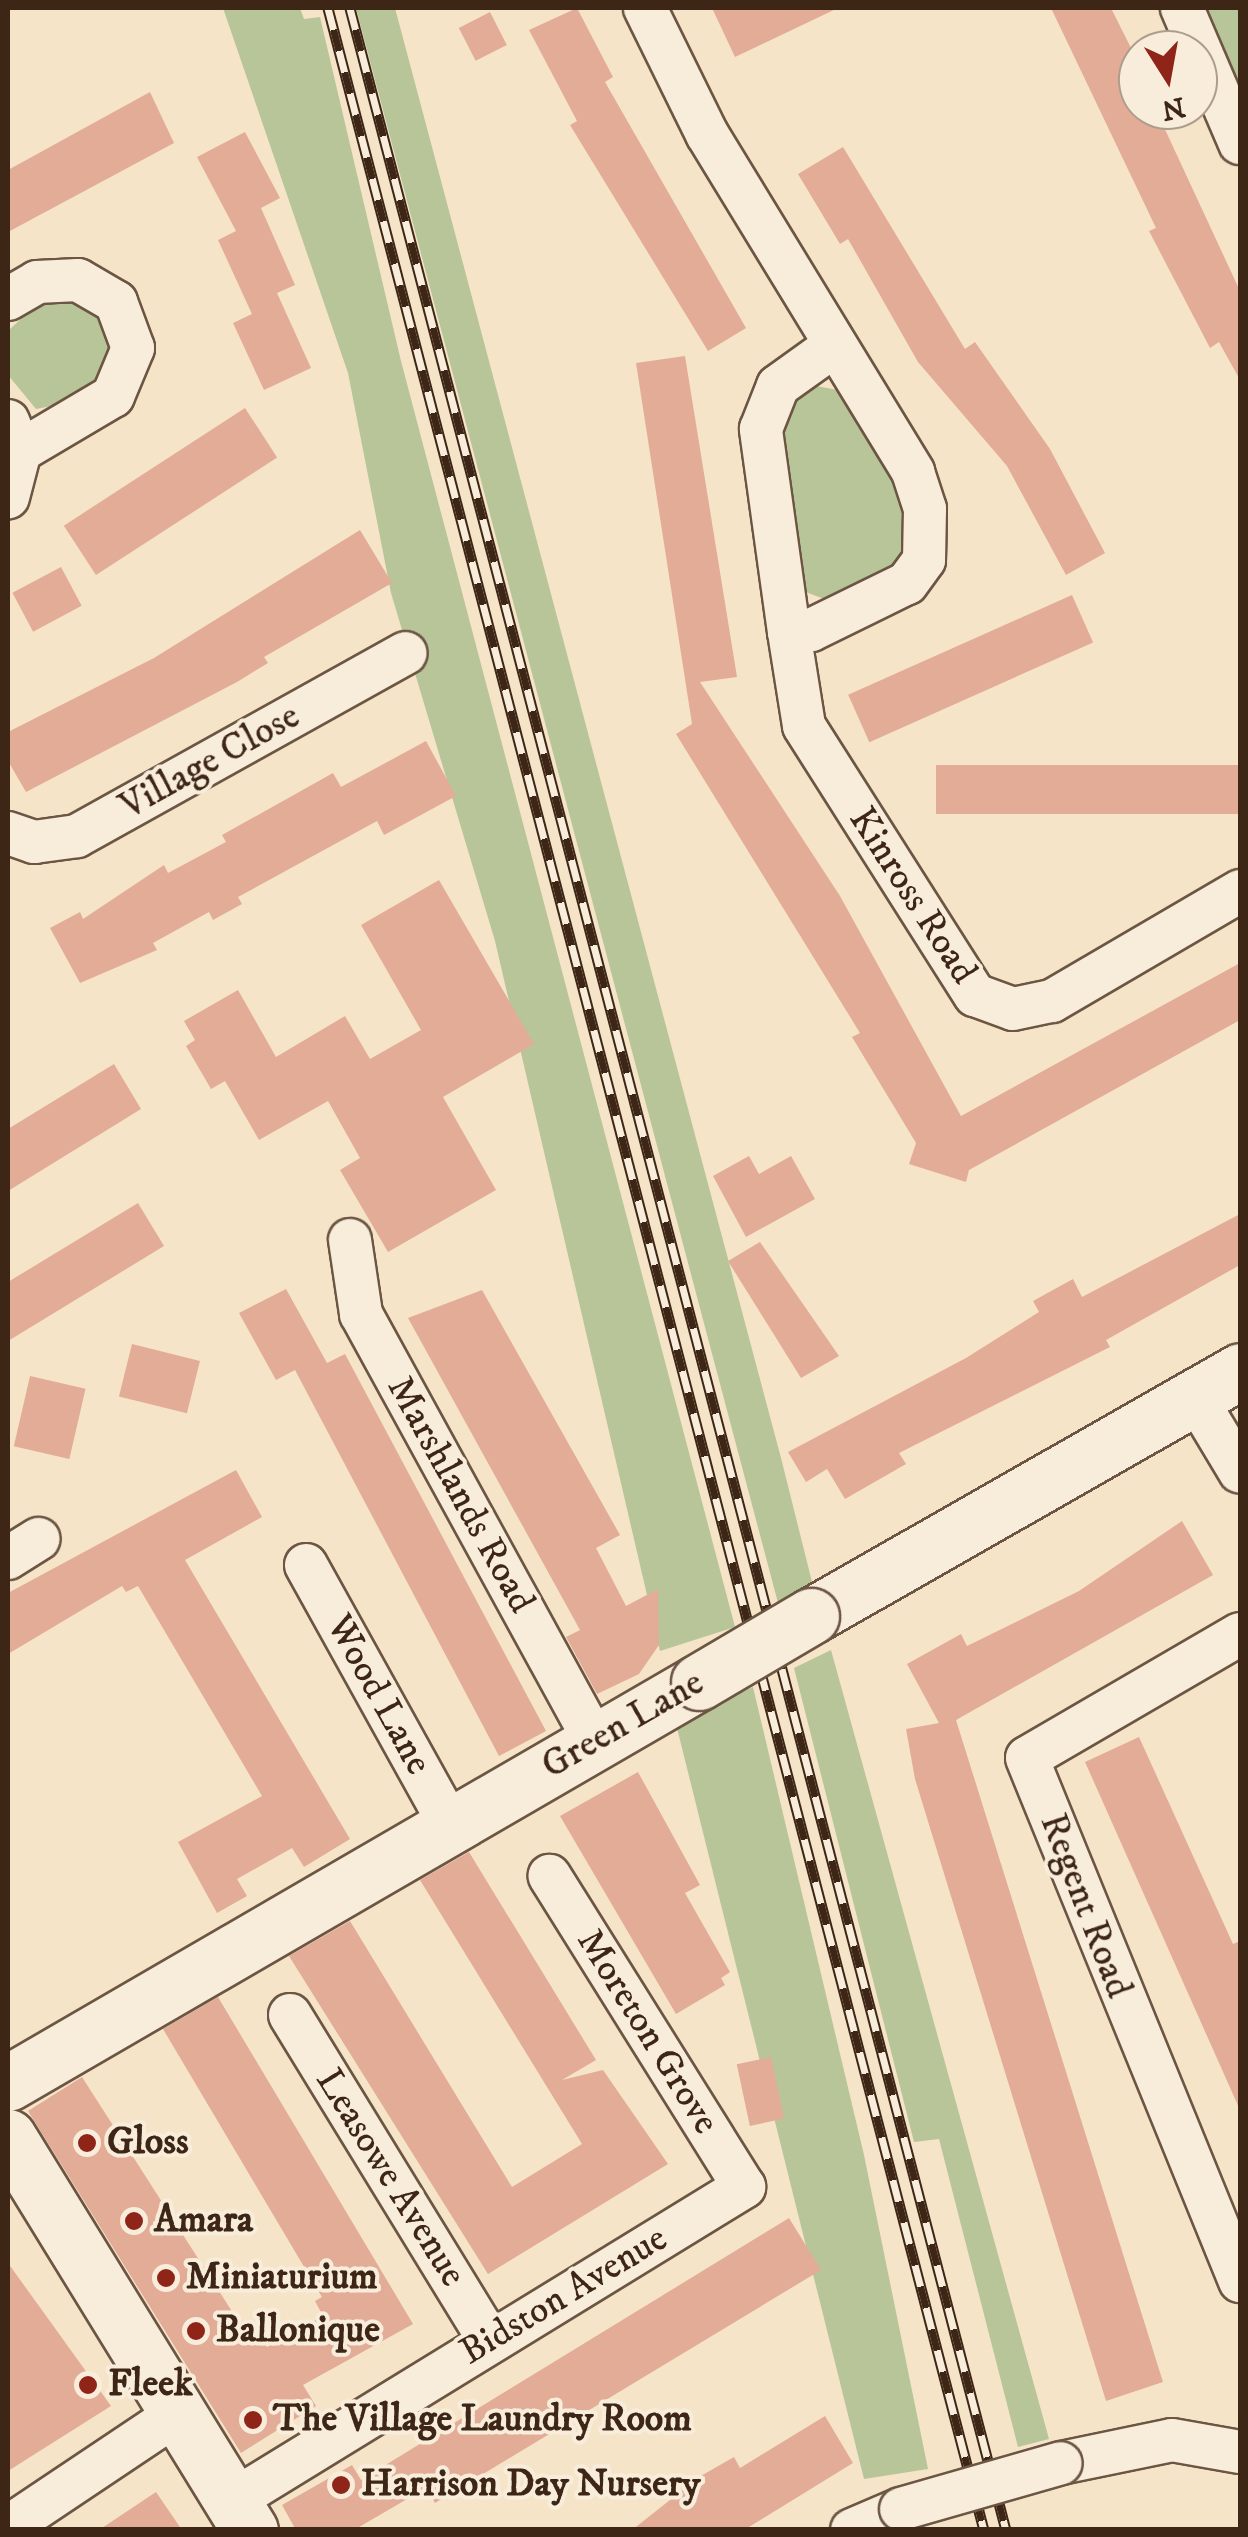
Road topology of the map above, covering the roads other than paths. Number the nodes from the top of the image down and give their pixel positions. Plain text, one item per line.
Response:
1 (645, 8) edge
2 (1182, 8) edge
3 (1240, 142) edge
4 (8, 299) edge
5 (832, 348) junction
6 (14, 436) edge
7 (8, 498) edge
8 (789, 632) junction
9 (406, 653) dead end
10 (8, 833) edge
11 (1240, 891) edge
12 (350, 1240) dead end
13 (1218, 1384) edge
14 (1240, 1472) edge
15 (306, 1565) dead end
16 (1240, 1634) edge
17 (595, 1742) junction
18 (450, 1824) junction
19 (550, 1876) dead end
20 (290, 2015) dead end
21 (8, 2083) edge
22 (8, 2137) edge
23 (744, 2187) joint
24 (1240, 2281) edge
25 (490, 2340) junction
26 (178, 2413) junction
27 (1240, 2452) edge
28 (241, 2515) edge
29 (8, 2527) edge
30 (852, 2530) edge

1 - 5 street
2 - 3 street
4 - 6 street
5 - 8 street, Kinross Road
5 - 8 street
6 - 7 street
8 - 11 street, Kinross Road
9 - 10 street, Village Close
12 - 17 street, Marshlands Road
13 - 14 street
13 - 17 street, Green Lane, bridge
15 - 18 street, Wood Lane
16 - 24 street, Regent Road
17 - 18 street, Green Lane
18 - 21 street, Green Lane
19 - 23 street, Moreton Grove
20 - 25 street, Leasowe Avenue
22 - 26 street
23 - 25 street, Bidston Avenue
25 - 28 street, Bidston Avenue
26 - 28 street
26 - 29 street
27 - 30 street, bridge

